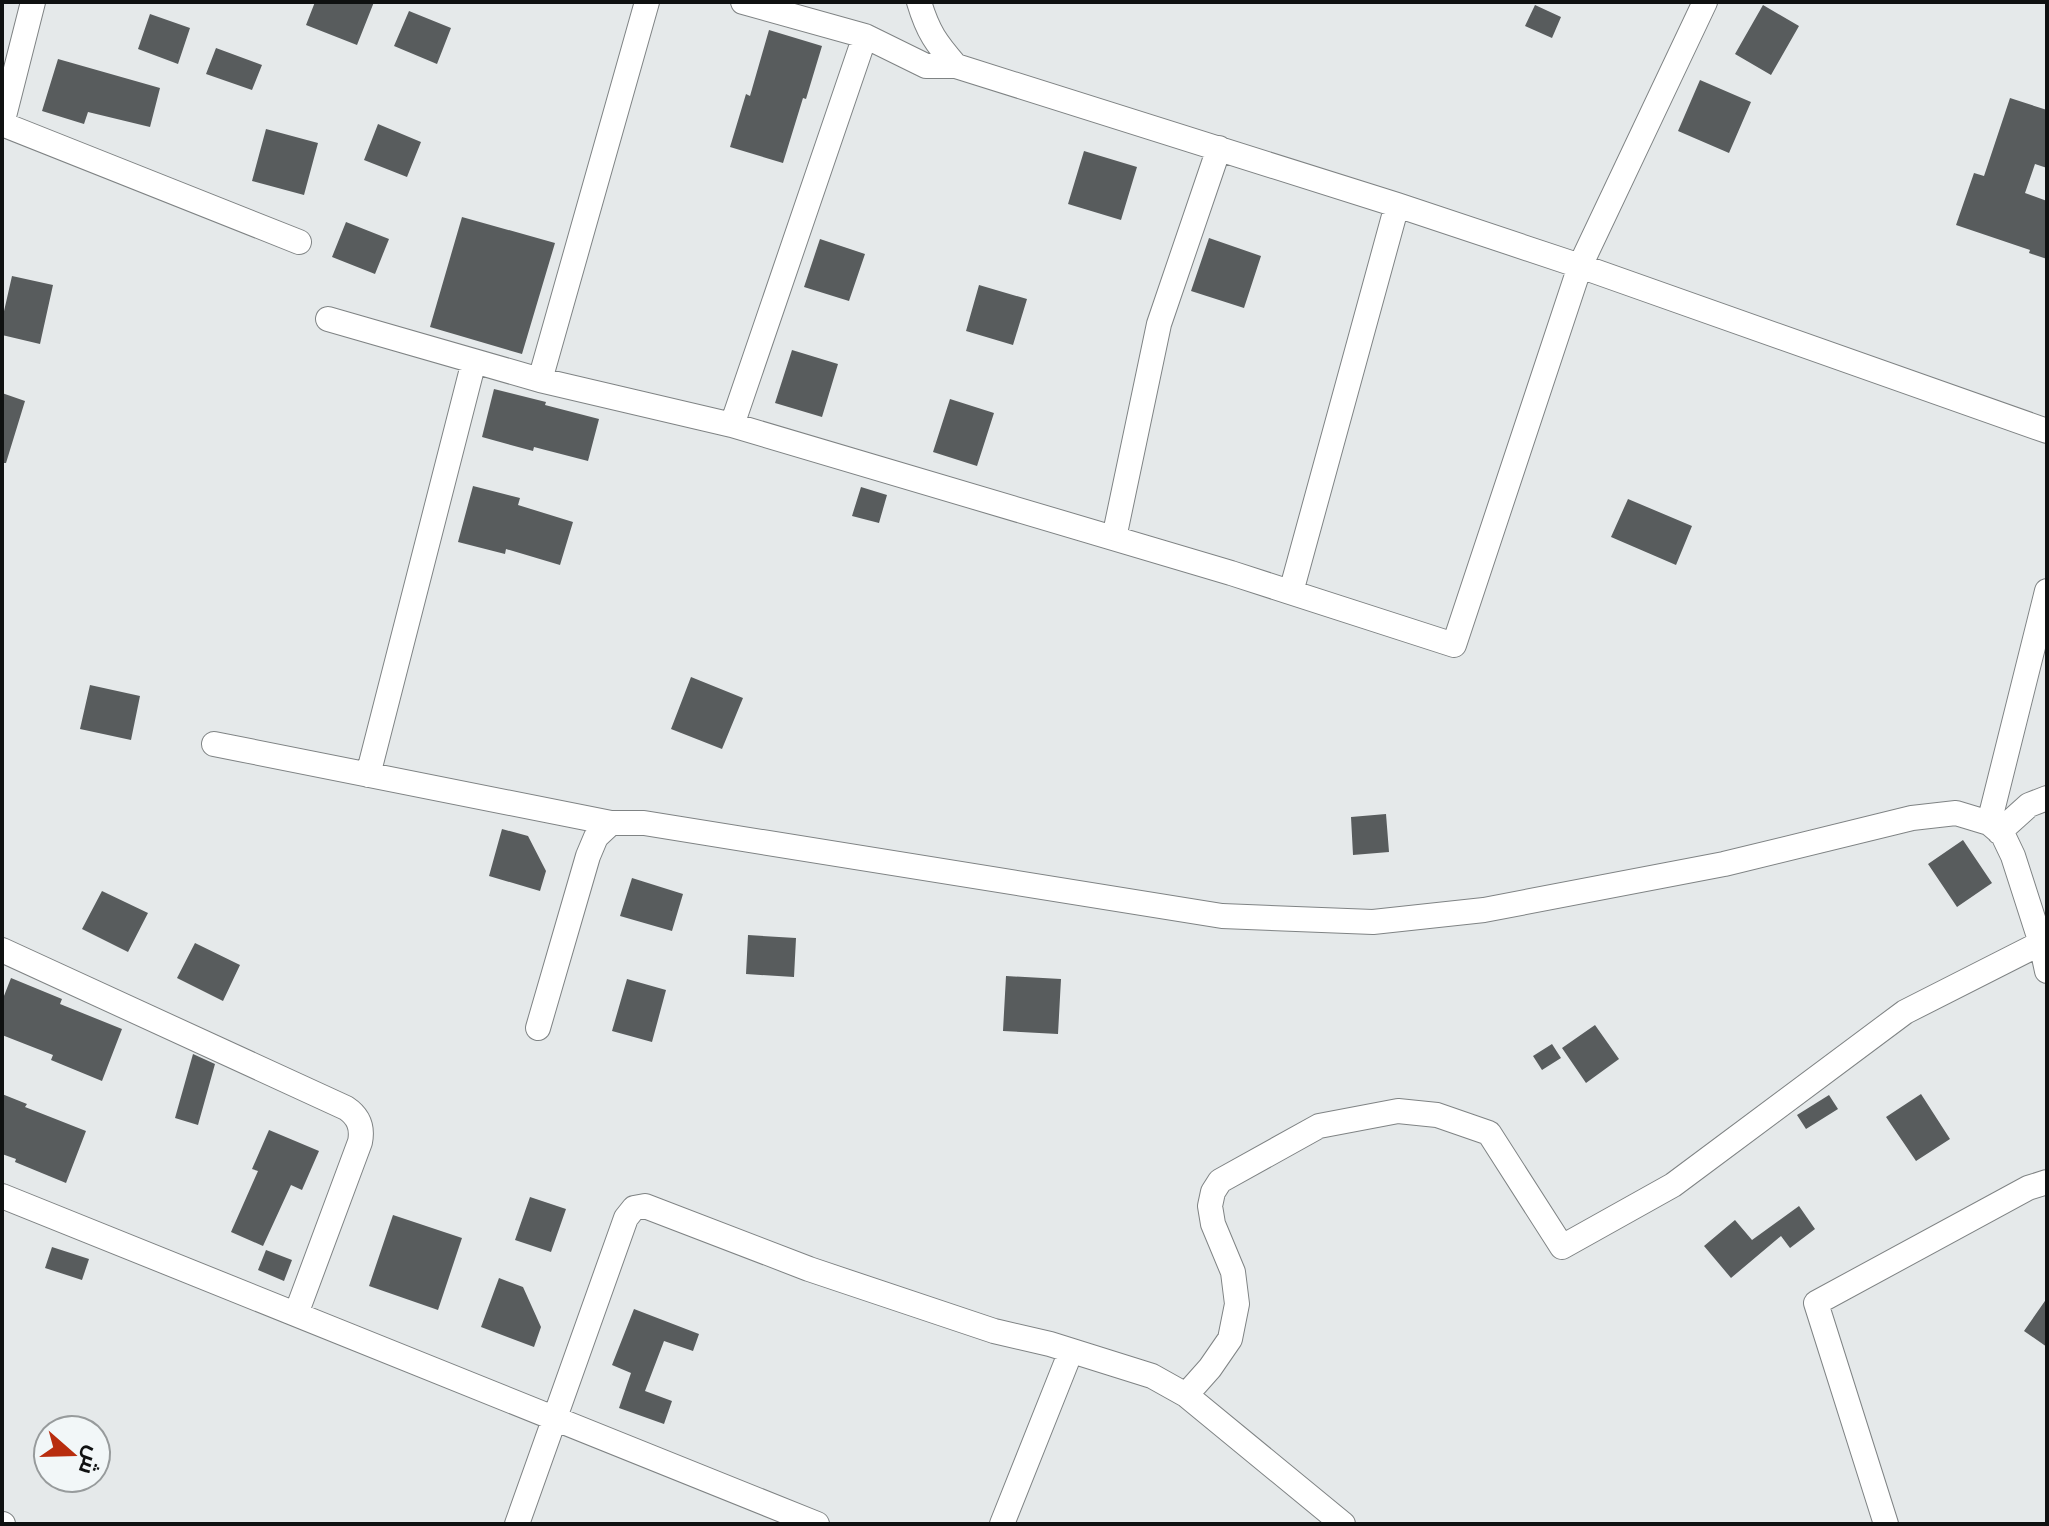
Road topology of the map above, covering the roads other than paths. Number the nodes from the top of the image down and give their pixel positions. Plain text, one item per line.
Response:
1 (33, 2) edge
2 (647, 2) edge
3 (743, 2) edge
4 (919, 2) edge
5 (1705, 2) edge
6 (865, 36) junction
7 (956, 66) junction
8 (1219, 148) junction
9 (1397, 205) junction
10 (299, 242) dead end
11 (1580, 266) junction
12 (328, 319) dead end
13 (474, 361) junction
14 (540, 380) junction
15 (732, 425) junction
16 (2047, 431) edge
17 (1114, 538) junction
18 (2047, 591) edge
19 (1291, 592) junction
20 (214, 744) dead end
21 (368, 775) junction
22 (2047, 798) edge
23 (611, 823) junction
24 (1994, 828) junction
25 (2041, 943) junction
26 (2, 950) edge
27 (2047, 971) edge
28 (538, 1028) dead end
29 (2047, 1182) edge
30 (2, 1196) edge
31 (296, 1314) junction
32 (1071, 1351) junction
33 (1186, 1395) junction
34 (555, 1418) junction
35 (517, 1524) edge
36 (817, 1524) edge
37 (1002, 1524) edge
38 (1343, 1524) edge
39 (1886, 1524) edge

1 - 10 street
2 - 14 street
3 - 6 street
4 - 7 street
5 - 11 street
6 - 7 street
6 - 15 street
7 - 8 street
8 - 9 street
8 - 17 street
9 - 11 street
9 - 19 street
11 - 16 street
11 - 19 street
12 - 13 street
13 - 14 street
13 - 21 street
14 - 15 street
15 - 17 street
17 - 19 street
18 - 24 street
20 - 21 street
21 - 23 street
22 - 24 street
23 - 24 street
23 - 28 street
24 - 25 street
25 - 27 street
25 - 33 street
26 - 31 street
29 - 39 street
30 - 31 street
31 - 34 street
32 - 33 street
32 - 34 street
32 - 37 street
33 - 38 street
34 - 35 street
34 - 36 street

